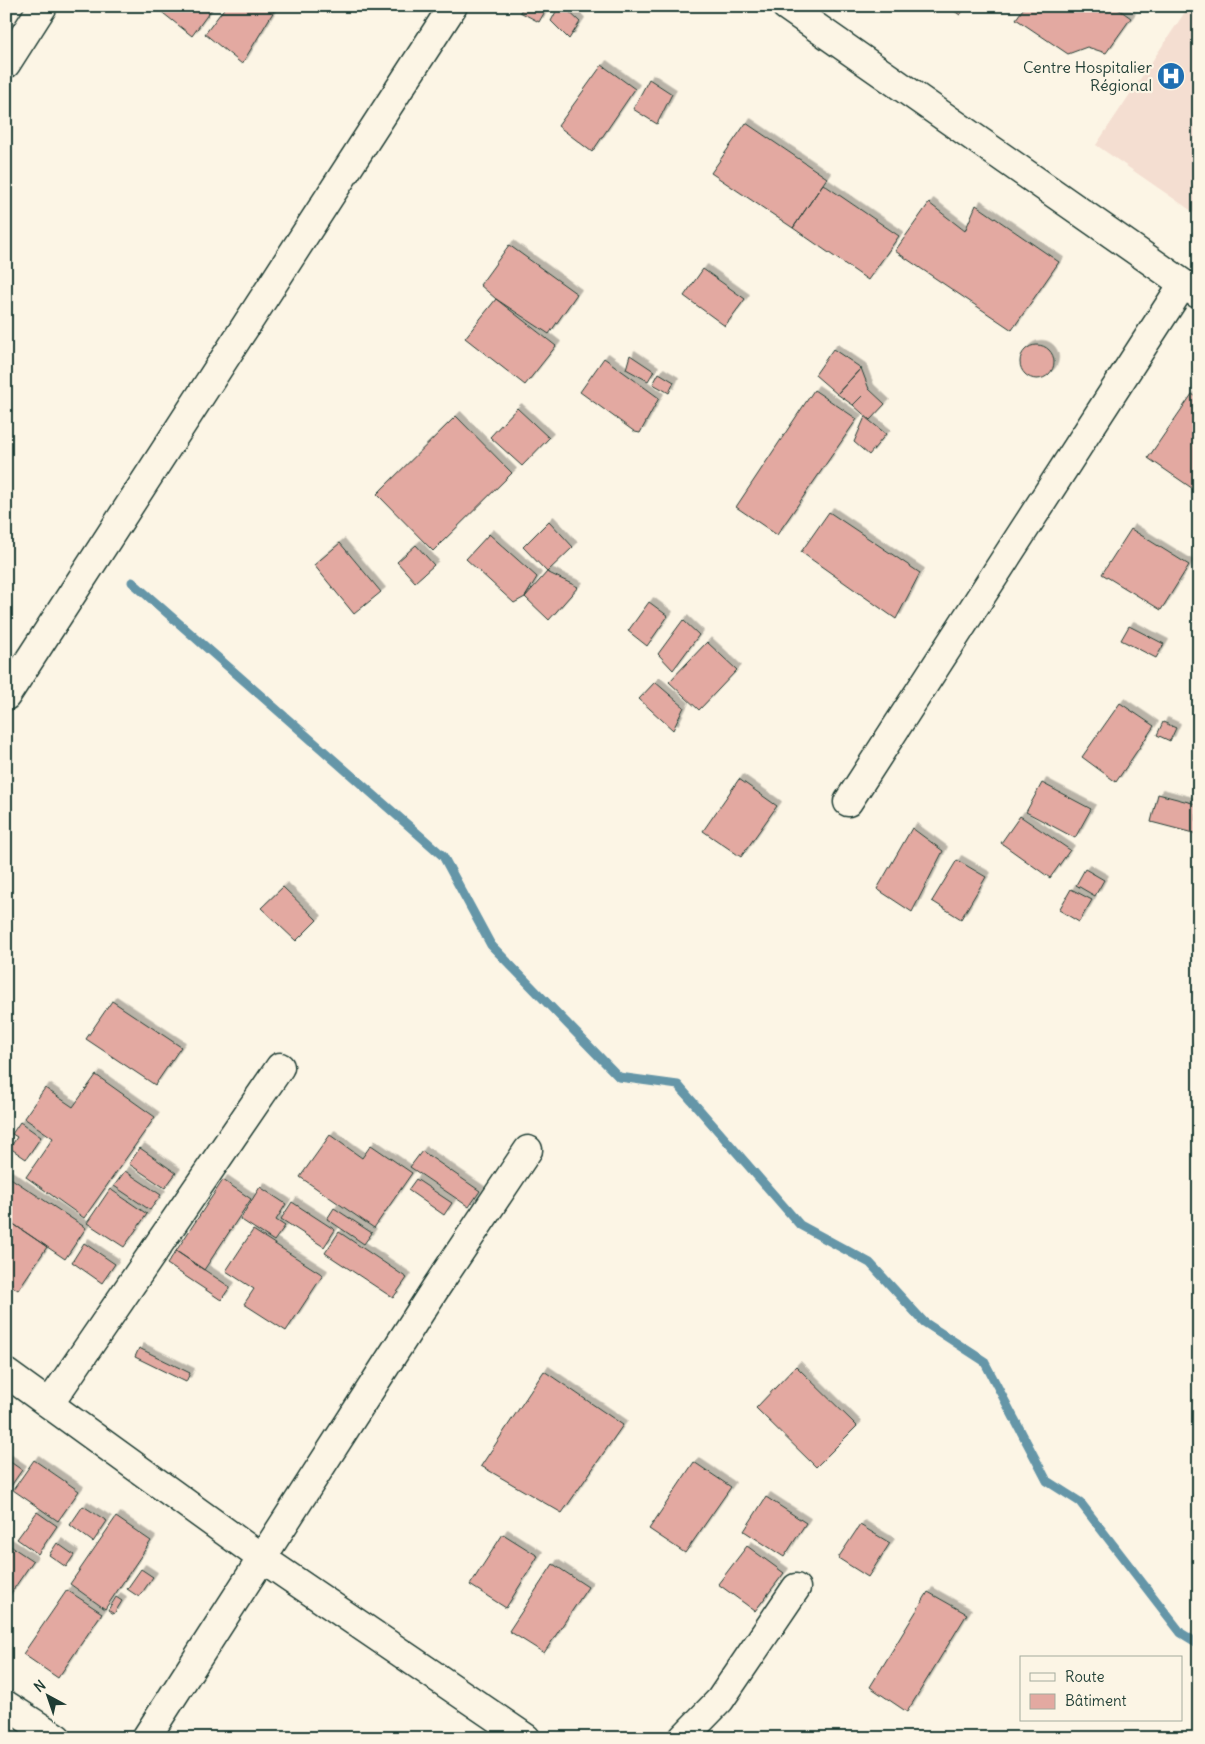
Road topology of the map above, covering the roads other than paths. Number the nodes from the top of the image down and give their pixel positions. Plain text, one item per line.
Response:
1 (44, 6) edge
2 (453, 6) edge
3 (786, 6) edge
4 (6, 64) edge
5 (1191, 289) edge
6 (6, 696) edge
7 (848, 802) dead end
8 (280, 1067) dead end
9 (528, 1150) dead end
10 (6, 1373) edge
11 (50, 1403) junction
12 (263, 1559) junction
13 (796, 1588) dead end
14 (6, 1705) edge
15 (56, 1738) edge
16 (146, 1738) edge
17 (526, 1738) edge
18 (684, 1738) edge

1 - 4 street
2 - 6 street
3 - 5 street
5 - 7 street
8 - 11 street
9 - 12 street
10 - 11 street
11 - 12 street
12 - 16 street
12 - 17 street
13 - 18 street
14 - 15 street

